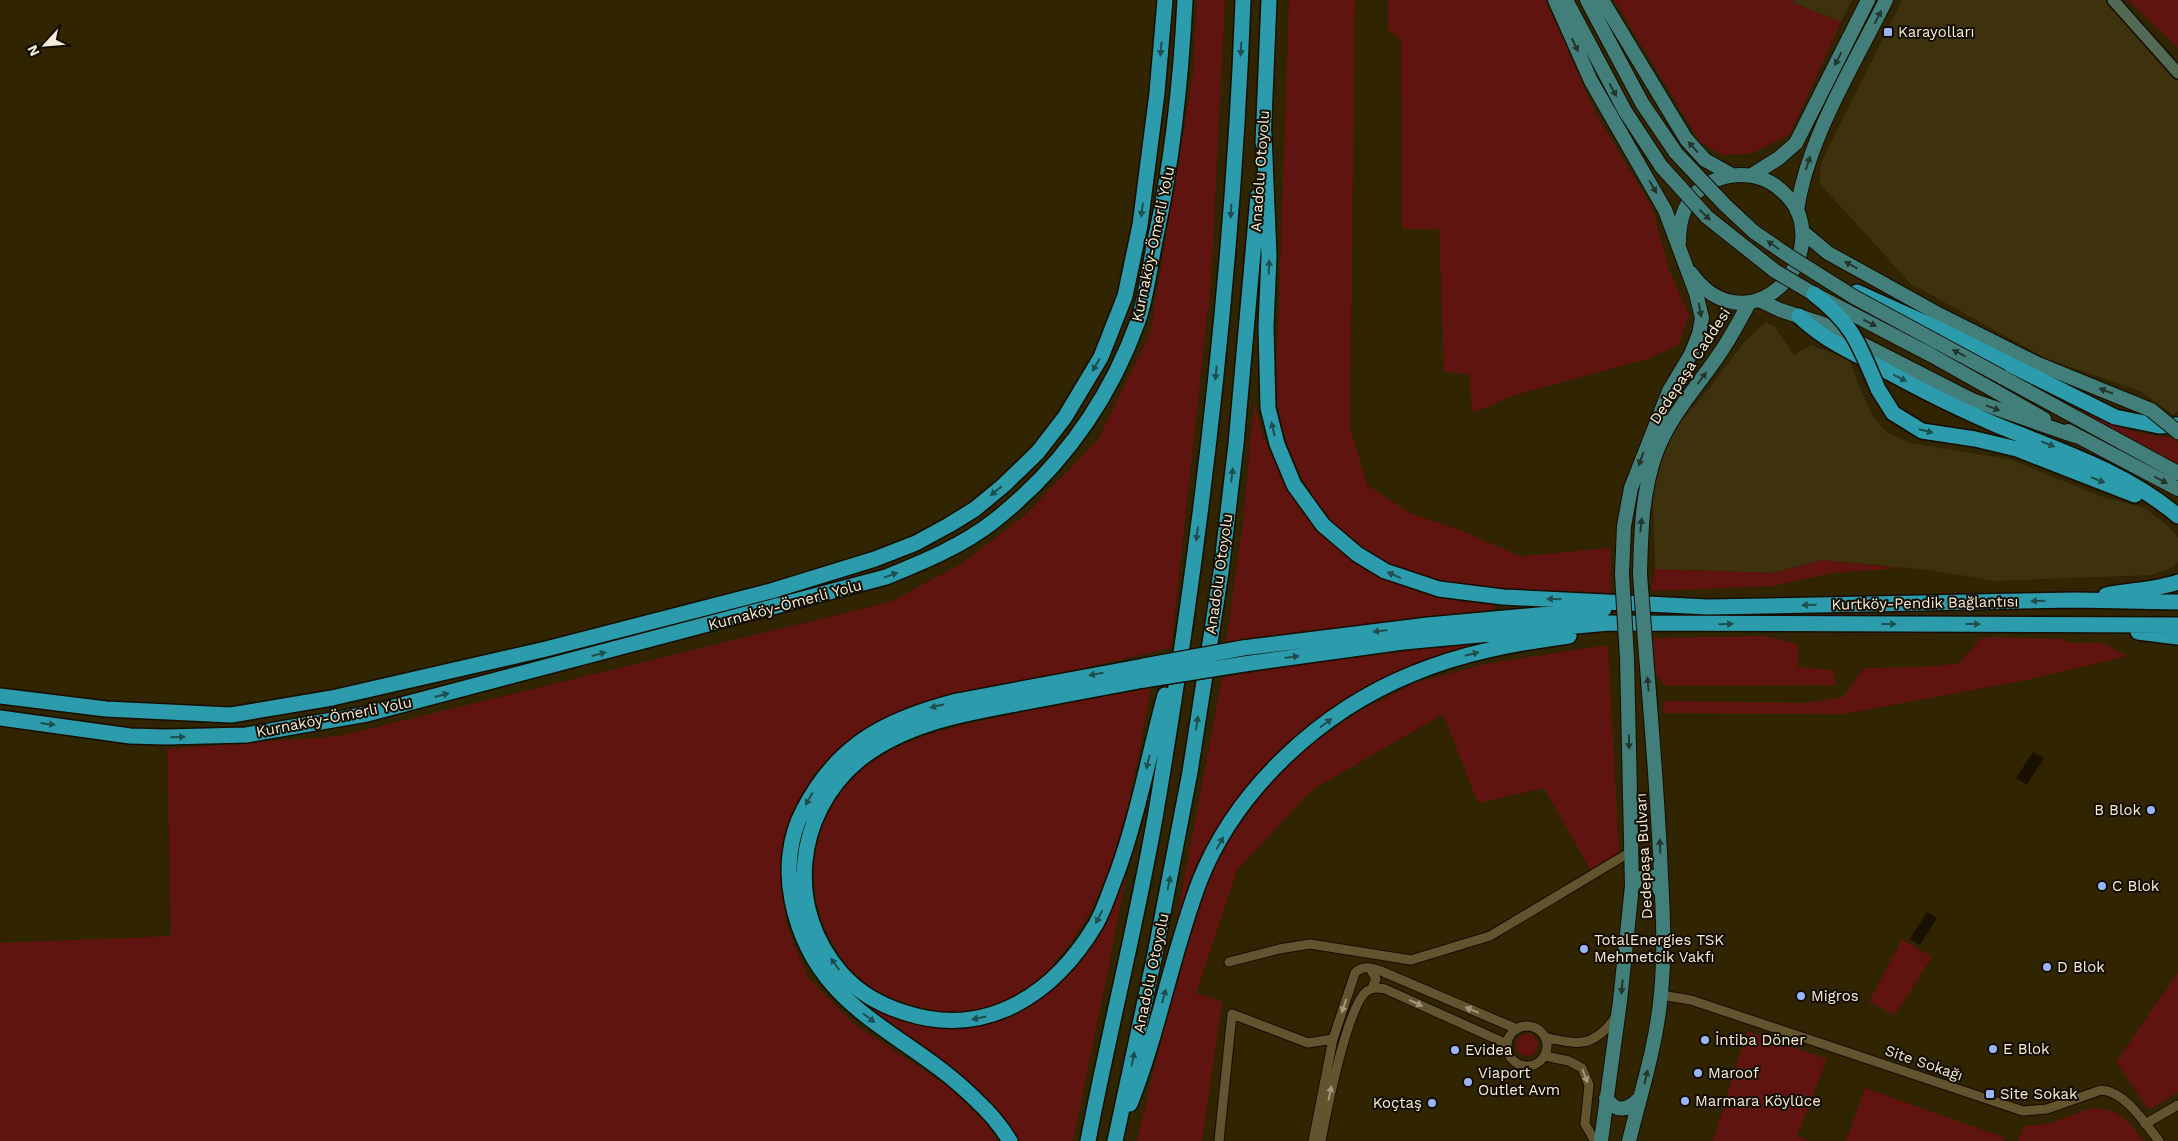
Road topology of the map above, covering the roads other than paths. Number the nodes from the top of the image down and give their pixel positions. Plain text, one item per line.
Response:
1 (1165, 0) edge
2 (1185, 0) edge
3 (1243, 0) edge
4 (1269, 0) edge
5 (1555, 0) edge
6 (1566, 0) edge
7 (1587, 0) edge
8 (1602, 0) edge
9 (1868, 0) edge
10 (1886, 0) edge
11 (2113, 0) edge
12 (2178, 73) edge
13 (1264, 134) junction
14 (1732, 175) junction
15 (1752, 175) junction
16 (1797, 211) junction
17 (1803, 232) junction
18 (1679, 245) junction
19 (1685, 264) junction
20 (1817, 273) joint
21 (1814, 294) junction
22 (1754, 302) junction
23 (1799, 316) junction
24 (2005, 371) junction
25 (2178, 425) edge
26 (2178, 432) edge
27 (2075, 436) junction
28 (2178, 473) edge
29 (2178, 489) edge
30 (2178, 518) edge
31 (2178, 582) edge
32 (2178, 593) edge
33 (2076, 600) junction
34 (2140, 602) junction
35 (2178, 602) edge
36 (1673, 604) junction
37 (2092, 624) junction
38 (1678, 625) junction
39 (2178, 625) edge
40 (1183, 631) junction
41 (2178, 636) edge
42 (1646, 655) joint
43 (1243, 656) junction
44 (1144, 673) junction
45 (0, 696) edge
46 (0, 718) edge
47 (1632, 851) junction
48 (1632, 886) junction
49 (1662, 895) junction
50 (1229, 962) dead end
51 (1370, 968) junction
52 (1352, 982) junction
53 (1369, 990) junction
54 (1661, 995) junction
55 (1619, 1014) junction
56 (1517, 1028) junction
57 (1545, 1037) junction
58 (1333, 1039) junction
59 (1507, 1044) junction
60 (1545, 1056) junction
61 (1606, 1098) junction
62 (1640, 1098) junction
63 (2178, 1106) edge
64 (2145, 1124) junction
65 (1010, 1141) edge
66 (1088, 1141) edge
67 (1115, 1141) edge
68 (1219, 1141) edge
69 (1313, 1141) edge
70 (1321, 1141) edge
71 (1595, 1141) edge
72 (1601, 1141) edge
73 (1629, 1141) edge
74 (2159, 1141) edge

1 -> 45 highway, Kurnaköy-Ömerli Yolu
46 -> 2 highway, Kurnaköy-Ömerli Yolu
3 -> 40 highway, Anadolu Otoyolu
4 - 13 highway, Anadolu Otoyolu
5 -> 18 main road
6 -> 21 main road, bridge
20 -> 7 main road, bridge
14 -> 8 main road
9 -> 15 main road
16 -> 10 main road
11 - 12 street
36 -> 13 highway
67 -> 13 highway, Anadolu Otoyolu
14 - 15 main road
14 - 18 main road
15 - 16 main road
16 - 17 main road
17 - 22 main road
26 -> 17 main road, bridge
18 - 19 main road
19 - 22 main road
19 -> 47 main road, Dedepaşa Bulvarı, bridge
24 -> 20 highway, bridge
21 -> 27 main road, bridge
21 -> 30 highway, bridge
22 - 23 main road
42 -> 22 main road, Dedepaşa Caddesi, bridge
23 -> 27 main road
23 -> 30 highway
24 - 25 highway
24 - 28 main road
27 -> 29 main road
31 - 33 highway
32 - 34 highway
33 - 34 highway, Kurtköy-Pendik Bağlantısı
33 -> 36 highway, Kurtköy-Pendik Bağlantısı
34 - 35 highway, Kurtköy-Pendik Bağlantısı
36 -> 43 highway
38 -> 37 highway, Kurtköy-Pendik Bağlantısı
37 - 39 highway, Kurtköy-Pendik Bağlantısı
37 - 41 highway
43 -> 38 highway
67 -> 38 highway
40 -> 44 highway
40 - 66 highway, Anadolu Otoyolu
49 -> 42 main road, Dedepaşa Bulvarı
43 - 44 highway, bridge
44 -> 65 highway
47 - 48 main road, Dedepaşa Bulvarı
47 - 50 street
48 - 49 main road
48 -> 55 main road, Dedepaşa Bulvarı
49 - 54 main road, Dedepaşa Bulvarı
51 - 52 street
51 - 53 street
56 -> 51 street
52 - 53 street
52 -> 58 street
53 -> 59 street
70 -> 53 street
62 -> 54 main road, Dedepaşa Bulvarı
54 - 64 street, Site Sokağı
55 - 57 street
55 - 61 main road, Dedepaşa Bulvarı
56 - 57 street
56 - 59 street
57 - 60 street
58 - 68 street
58 - 69 street
59 - 60 street
60 -> 71 street
61 - 62 main road
61 - 72 main road, Dedepaşa Bulvarı
62 - 73 main road, Dedepaşa Bulvarı
63 - 64 street
64 - 74 street, Site Sokağı

